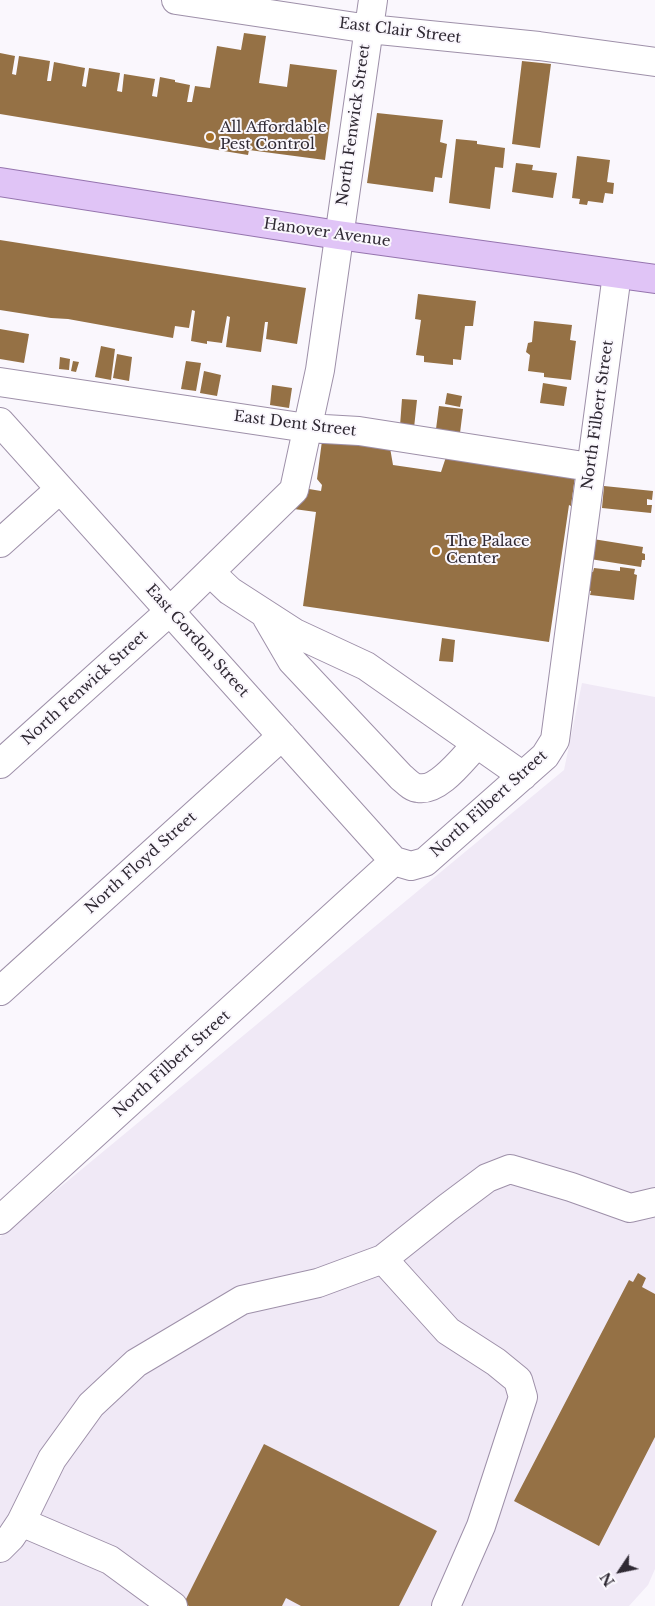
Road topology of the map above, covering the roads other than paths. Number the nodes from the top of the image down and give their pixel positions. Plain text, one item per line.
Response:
1 (176, 0) edge
2 (373, 0) edge
3 (369, 29) junction
4 (655, 62) edge
5 (0, 182) edge
6 (338, 235) junction
7 (617, 274) junction
8 (655, 278) edge
9 (0, 382) edge
10 (0, 422) edge
11 (307, 428) junction
12 (590, 467) junction
13 (60, 489) junction
14 (0, 543) edge
15 (210, 572) junction
16 (170, 611) junction
17 (266, 614) junction
18 (282, 736) junction
19 (476, 744) junction
20 (0, 764) edge
21 (523, 776) junction
22 (394, 861) junction
23 (0, 991) edge
24 (655, 1202) edge
25 (0, 1220) edge
26 (383, 1259) junction
27 (21, 1522) junction
28 (0, 1548) edge
29 (172, 1606) edge
30 (446, 1606) edge

1 - 3 street, East Clair Street
2 - 3 street, North Fenwick Street
3 - 4 street, East Clair Street
3 - 6 street, North Fenwick Street
5 - 6 main road, Hanover Avenue
6 - 7 main road, Hanover Avenue
6 - 11 street, North Fenwick Street
7 - 8 main road, Hanover Avenue
7 - 12 street, North Filbert Street
9 - 11 street, East Dent Street
10 - 13 street, East Gordon Street
11 - 12 street, East Dent Street
11 - 15 street, North Fenwick Street
12 - 21 street, North Filbert Street
13 - 14 street
13 - 16 street, East Gordon Street
15 - 16 street, North Fenwick Street
15 - 17 street
16 - 18 street, East Gordon Street
16 - 20 street, North Fenwick Street
17 - 19 street
17 - 19 street
18 - 22 street, East Gordon Street
18 - 23 street, North Floyd Street
19 - 21 street
21 - 22 street, North Filbert Street
22 - 25 street, North Filbert Street
24 - 26 street
26 - 27 street
26 - 30 street
27 - 28 street
27 - 29 street

